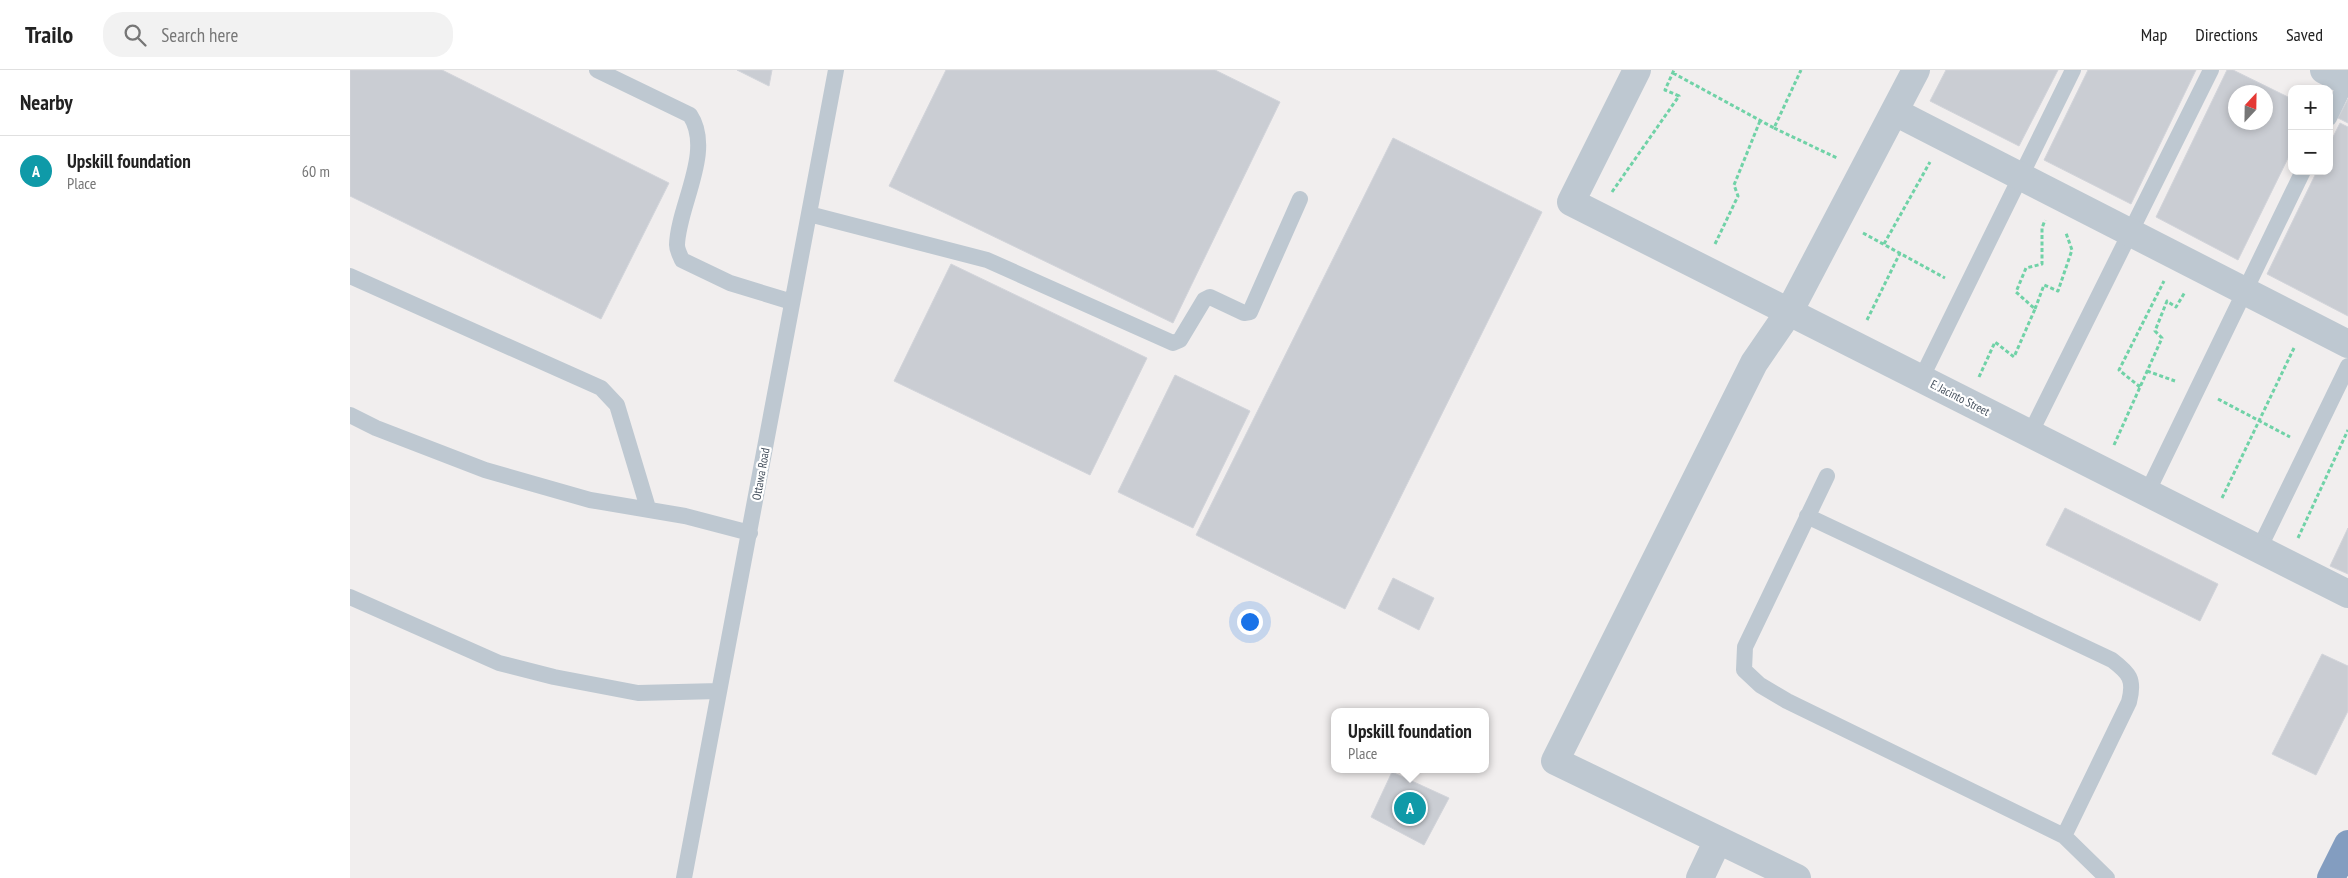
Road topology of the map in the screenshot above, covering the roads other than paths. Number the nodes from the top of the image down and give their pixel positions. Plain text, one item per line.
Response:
1 (597, 70) edge
2 (836, 70) edge
3 (1636, 70) edge
4 (1916, 70) edge
5 (2073, 70) edge
6 (2211, 70) edge
7 (2342, 78) edge
8 (2333, 106) edge
9 (1895, 112) junction
10 (2302, 175) edge
11 (2021, 176) junction
12 (1300, 199) dead end
13 (809, 214) junction
14 (2130, 232) junction
15 (350, 276) edge
16 (2246, 291) junction
17 (792, 302) junction
18 (1789, 312) junction
19 (2348, 344) edge
20 (2348, 366) edge
21 (1921, 379) junction
22 (350, 415) edge
23 (2030, 434) junction
24 (1826, 476) dead end
25 (2148, 493) junction
26 (648, 508) junction
27 (1807, 516) junction
28 (750, 533) junction
29 (2259, 550) junction
30 (2348, 594) edge
31 (350, 597) edge
32 (719, 691) junction
33 (2064, 836) junction
34 (1718, 840) junction
35 (2348, 844) edge
36 (684, 878) edge
37 (1700, 878) edge
38 (1798, 878) edge
39 (2107, 878) edge
40 (2331, 878) edge

1 - 17 lane
2 - 13 lane, Ottawa Road
3 - 18 street, E. Jacinto Street
4 - 9 street
5 - 11 lane
6 - 14 lane
7 - 8 lane
9 - 11 street
9 - 18 street
10 - 16 lane
11 - 14 street
11 - 21 lane
12 - 13 lane
13 - 17 lane, Ottawa Road
14 - 16 street
14 - 23 lane
15 - 26 lane
16 - 19 street
16 - 25 lane
17 - 28 lane, Ottawa Road
18 - 21 street, E. Jacinto Street
18 - 34 street
20 - 29 lane
21 - 23 street, E. Jacinto Street
22 - 26 lane
23 - 25 street, E. Jacinto Street
24 - 27 lane
25 - 29 street, E. Jacinto Street
26 - 28 lane
27 - 33 lane
27 - 33 lane
28 - 32 lane, Ottawa Road
29 - 30 street, E. Jacinto Street
31 - 32 lane
32 - 36 lane, Ottawa Road
33 - 39 lane
34 - 37 street
34 - 38 street
35 - 40 highway

